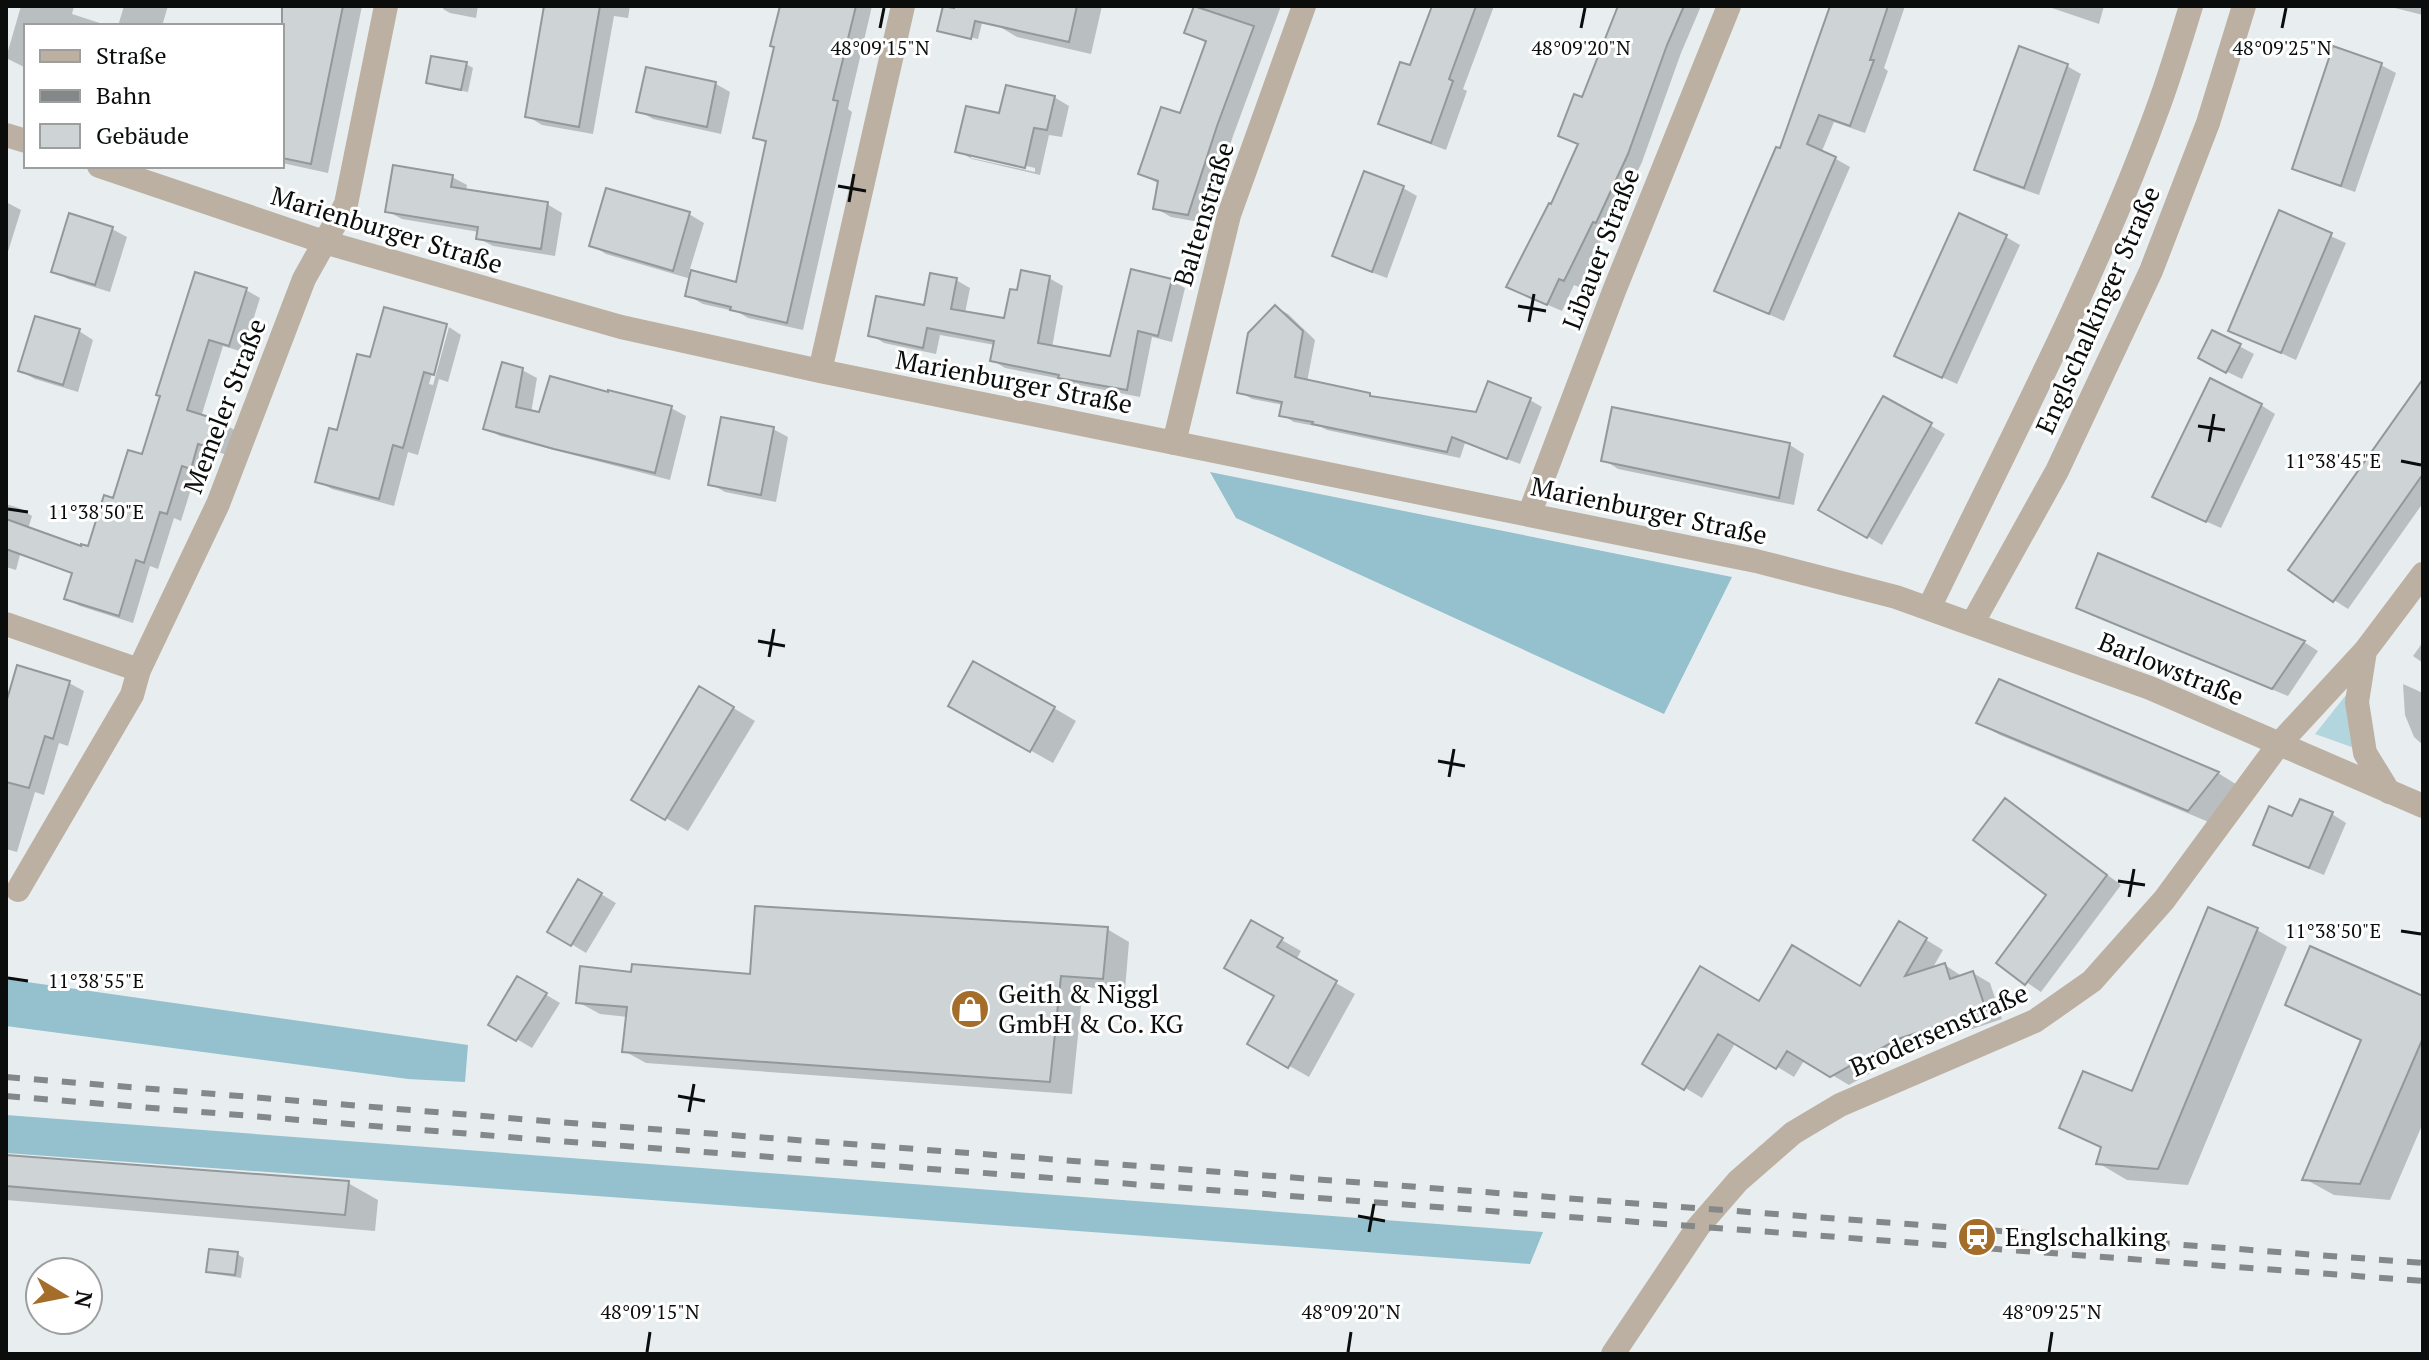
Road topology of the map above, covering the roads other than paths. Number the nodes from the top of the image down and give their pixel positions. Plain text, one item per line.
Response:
1 (386, 6) edge
2 (903, 6) edge
3 (1304, 6) edge
4 (1729, 6) edge
5 (2191, 6) edge
6 (2244, 6) edge
7 (105, 168) edge
8 (324, 242) junction
9 (820, 371) junction
10 (1174, 443) junction
11 (1529, 515) junction
12 (2423, 574) edge
13 (1929, 608) junction
14 (6, 624) edge
15 (1972, 624) junction
16 (2365, 651) junction
17 (139, 670) junction
18 (2279, 744) junction
19 (2389, 792) junction
20 (2423, 806) edge
21 (18, 890) dead end
22 (1613, 1354) edge

1 - 8 street, Memeler Straße
2 - 9 street
3 - 10 street, Baltenstraße
4 - 11 street, Libauer Straße
5 - 13 street, Englschalkinger Straße
6 - 15 street, Englschalkinger Straße
7 - 8 street, Marienburger Straße
8 - 9 street, Marienburger Straße
8 - 17 street, Memeler Straße
9 - 10 street, Marienburger Straße
10 - 11 street, Marienburger Straße
11 - 13 street, Marienburger Straße
12 - 16 street, Brodersenstraße
13 - 15 street, Barlowstraße
14 - 17 street
15 - 18 street, Barlowstraße
16 - 18 street, Brodersenstraße
16 - 19 street
17 - 21 street, Memeler Straße
18 - 19 street, Barlowstraße
18 - 22 street, Brodersenstraße
19 - 20 street, Barlowstraße

